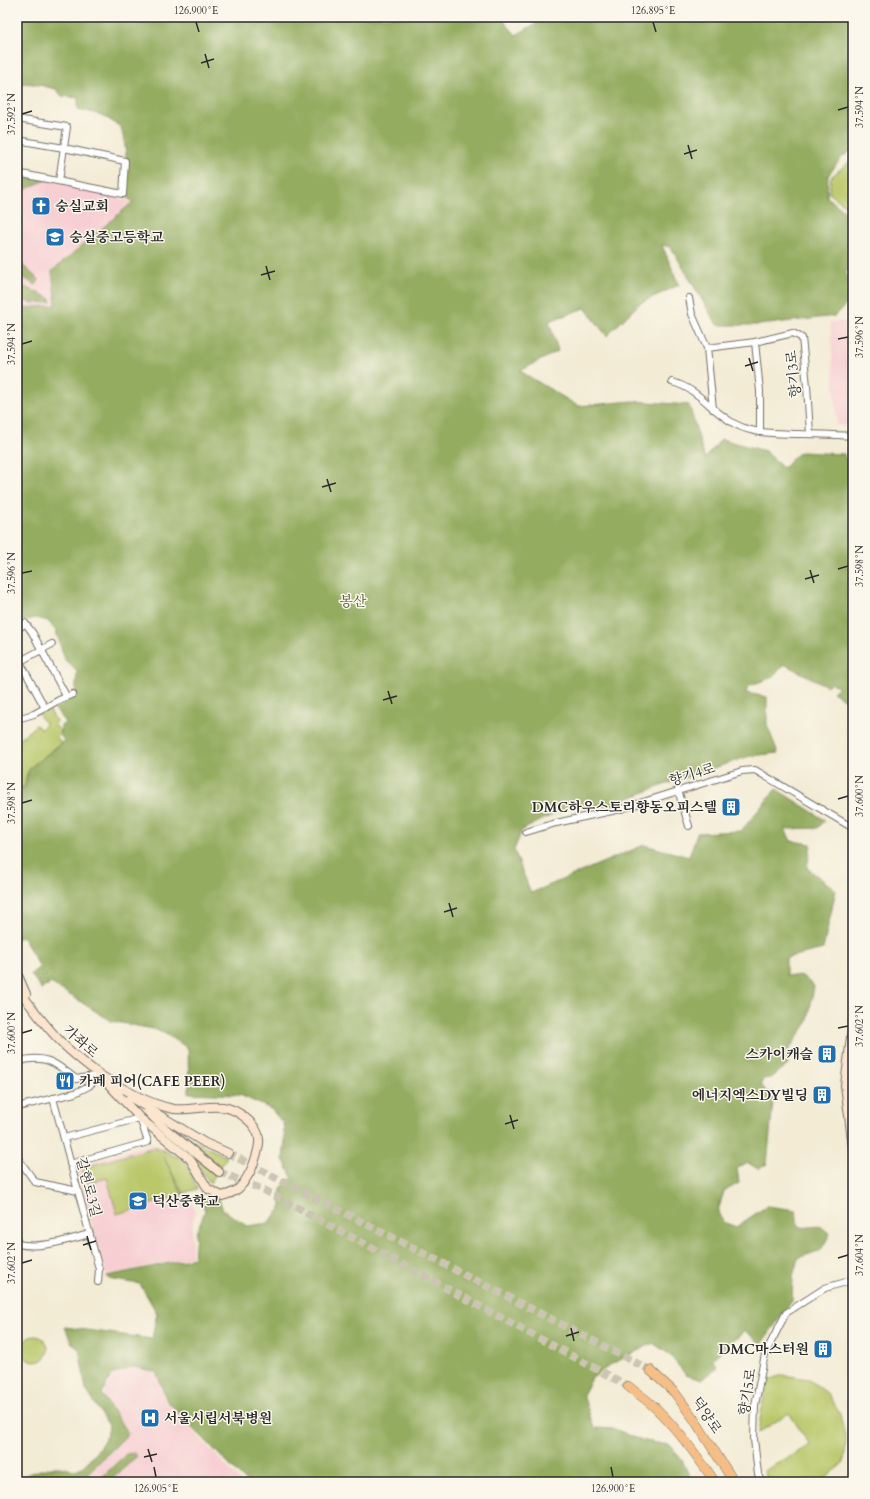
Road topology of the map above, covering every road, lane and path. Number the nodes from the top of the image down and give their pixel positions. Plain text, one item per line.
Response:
1 (17, 119) edge
2 (17, 140) edge
3 (64, 148) junction
4 (17, 173) edge
5 (59, 181) junction
6 (689, 298) dead end
7 (755, 342) junction
8 (707, 348) junction
9 (672, 382) dead end
10 (713, 409) junction
11 (760, 432) junction
12 (810, 434) junction
13 (853, 436) edge
14 (17, 630) edge
15 (52, 644) dead end
16 (40, 650) junction
17 (18, 662) edge
18 (73, 694) dead end
19 (66, 696) junction
20 (45, 708) junction
21 (17, 711) edge
22 (19, 718) edge
23 (678, 790) junction
24 (689, 826) dead end
25 (853, 828) edge
26 (526, 832) dead end
27 (17, 972) edge
28 (17, 987) edge
29 (17, 997) edge
30 (32, 1007) junction
31 (853, 1021) edge
32 (17, 1062) edge
33 (100, 1075) junction
34 (53, 1098) junction
35 (139, 1103) junction
36 (17, 1107) edge
37 (140, 1118) junction
38 (64, 1138) junction
39 (853, 1147) edge
40 (228, 1153) tunnel mouth
41 (17, 1157) edge
42 (70, 1164) junction
43 (219, 1172) tunnel mouth
44 (78, 1191) junction
45 (90, 1234) junction
46 (17, 1241) edge
47 (853, 1280) edge
48 (98, 1282) dead end
49 (650, 1370) tunnel mouth
50 (628, 1386) tunnel mouth
51 (714, 1482) edge
52 (734, 1482) edge
53 (761, 1482) edge

1 - 3 street
2 - 3 street
3 - 5 street
3 - 5 street
4 - 5 street
6 - 8 street
7 - 8 street, 향기3로
7 - 11 street
7 - 12 street, 향기3로
8 - 10 street
9 - 10 street
10 - 11 street
11 - 12 street
12 - 13 street
14 - 16 street
15 - 16 street
16 - 17 street
16 - 19 street
17 - 20 street
18 - 19 street
19 - 20 street
20 - 22 street
21 - 22 street
23 - 24 street
23 - 25 street, 향기4로
23 - 26 street, 향기4로
27 - 30 main road
28 - 30 main road, 가좌로
29 - 30 main road
30 - 33 main road, 가좌로
31 - 39 main road
32 - 33 street
33 - 34 street
33 - 35 main road, 가좌로
33 - 37 main road
33 - 37 main road
34 - 36 street
34 - 38 street, 갈현로3길
35 - 40 main road, 가좌로
35 - 43 main road, 가좌로
37 - 38 street
37 - 42 street
38 - 42 street, 갈현로3길
41 - 44 street
42 - 44 street, 갈현로3길
44 - 45 street, 갈현로3길
45 - 46 street
45 - 48 street, 갈현로3길
47 - 53 street, 향기5로
49 - 52 main road, 덕양로
50 - 51 main road

